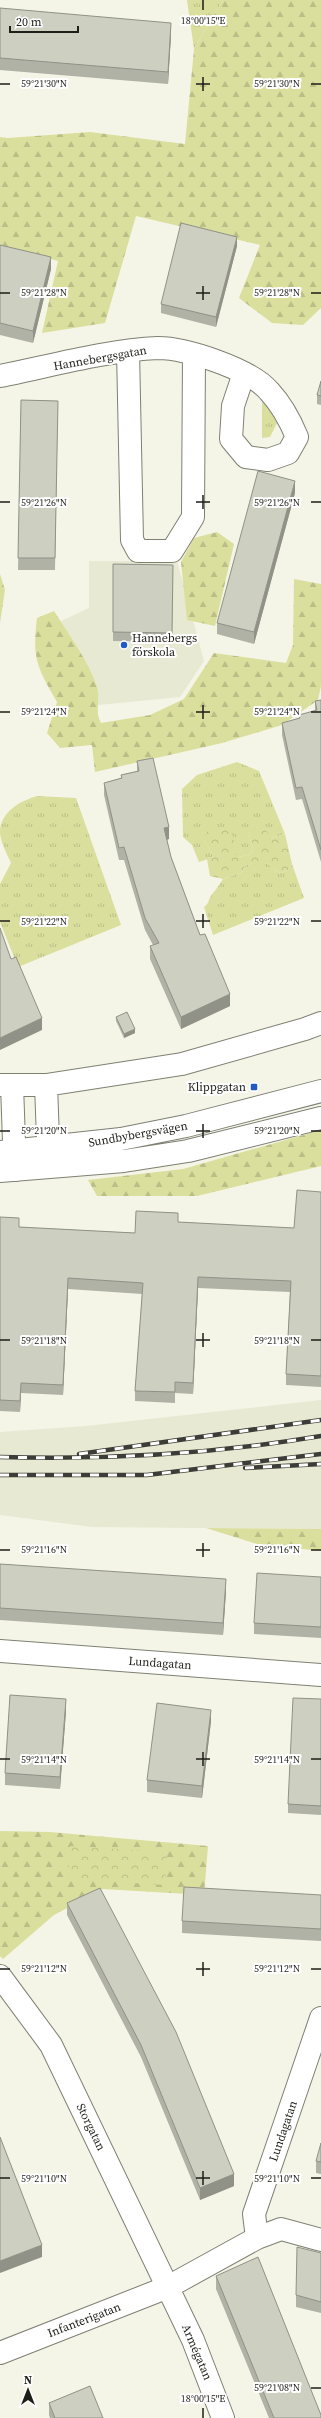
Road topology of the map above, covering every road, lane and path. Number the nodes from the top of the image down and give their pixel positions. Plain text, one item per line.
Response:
1 (128, 351) junction
2 (194, 354) junction
3 (244, 373) dead end
4 (0, 376) edge
5 (321, 1023) edge
6 (6, 1085) edge
7 (46, 1085) junction
8 (321, 1091) edge
9 (321, 1118) edge
10 (49, 1157) junction
11 (7, 1161) edge
12 (0, 1652) edge
13 (321, 1675) edge
14 (0, 1976) edge
15 (321, 2018) edge
16 (257, 2238) junction
17 (321, 2240) edge
18 (168, 2287) junction
19 (0, 2353) edge
20 (224, 2418) edge

1 - 2 street, Hannebergsgatan
1 - 2 street
1 - 4 street, Hannebergsgatan
2 - 3 street, Hannebergsgatan
5 - 7 street
6 - 7 street
6 - 11 street
7 - 10 street
8 - 10 street, Sundbybergsvägen
9 - 10 street, Sundbybergsvägen
10 - 11 street, Sundbybergsvägen
12 - 13 street, Lundagatan
14 - 18 street, Storgatan
15 - 16 street, Lundagatan
16 - 17 street
16 - 18 street
18 - 19 street, Infanterigatan
18 - 20 street, Armégatan

